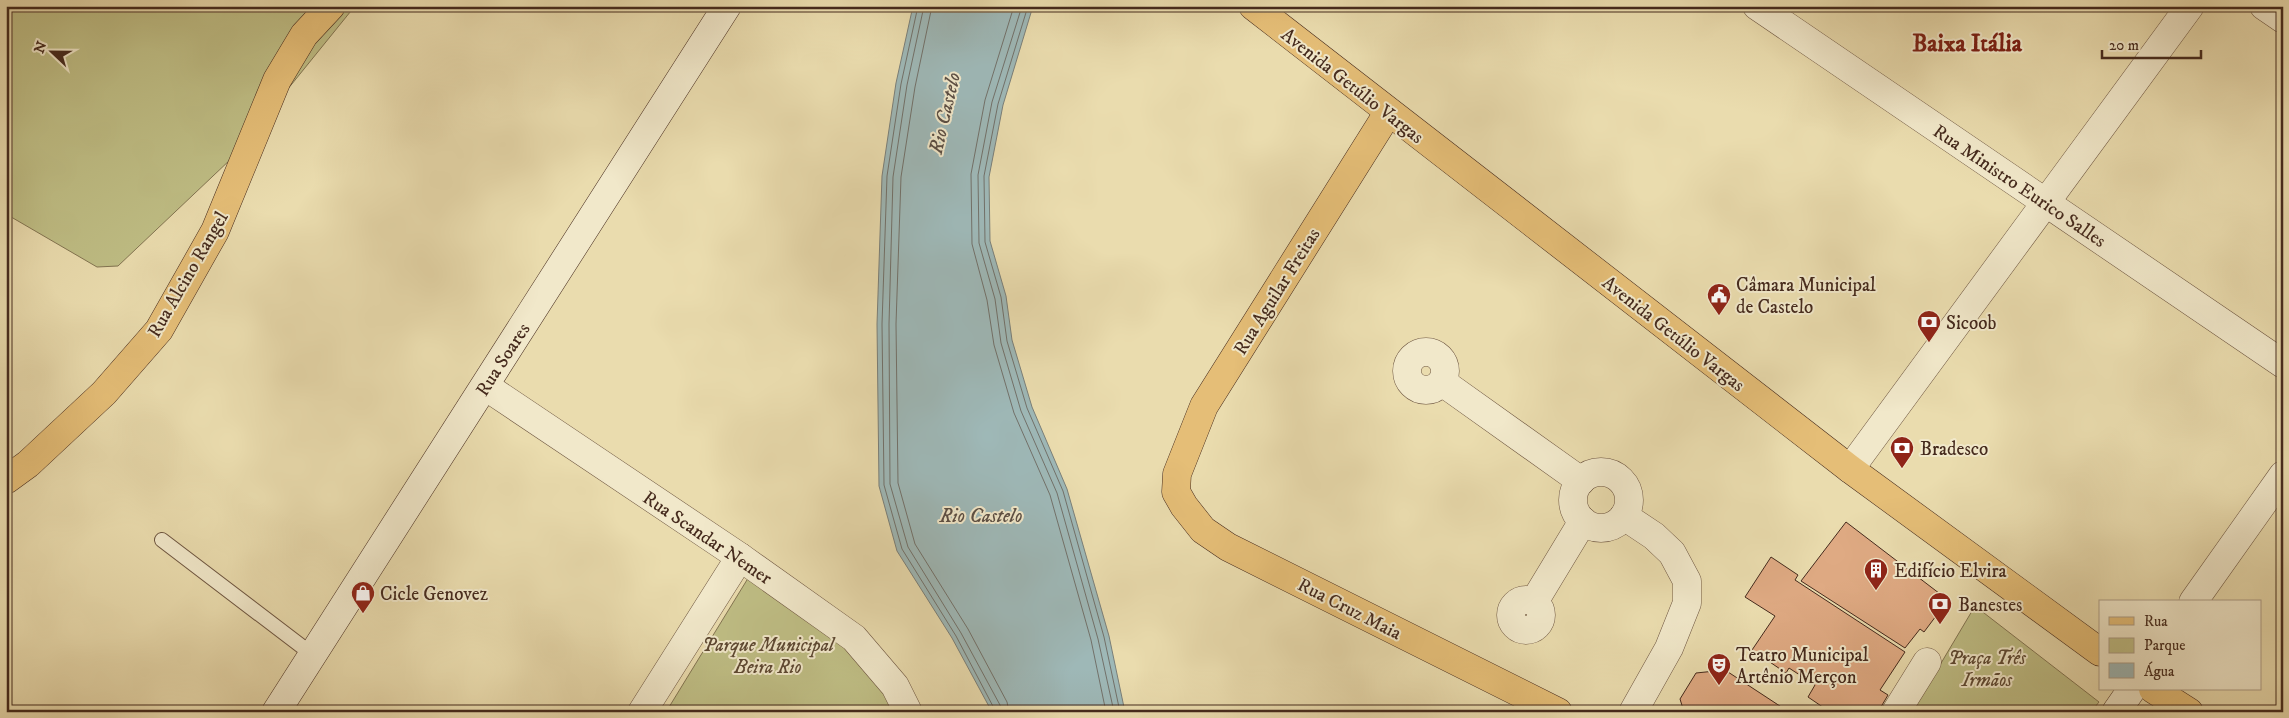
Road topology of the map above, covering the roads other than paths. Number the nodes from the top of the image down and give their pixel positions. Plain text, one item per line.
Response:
1 (331, 6) edge
2 (727, 6) edge
3 (1253, 6) edge
4 (1757, 6) edge
5 (2190, 6) edge
6 (2264, 6) edge
7 (2283, 18) edge
8 (1388, 113) junction
9 (2047, 204) junction
10 (2283, 364) edge
11 (1442, 382) dead end
12 (485, 386) junction
13 (1850, 469) junction
14 (1177, 474) joint
15 (2283, 475) edge
16 (6, 480) edge
17 (1581, 481) junction
18 (1624, 516) junction
19 (1583, 521) junction
20 (162, 540) dead end
21 (740, 557) junction
22 (2194, 600) edge
23 (1534, 602) dead end
24 (2099, 651) edge
25 (313, 655) junction
26 (1927, 662) dead end
27 (2131, 690) edge
28 (2155, 690) edge
29 (276, 712) edge
30 (642, 712) edge
31 (908, 712) edge
32 (1558, 712) edge
33 (1633, 712) edge
34 (1896, 712) edge
35 (2116, 712) edge
36 (2189, 712) edge

1 - 16 main road, Rua Alcino Rangel
2 - 12 street, Rua Soares
3 - 8 main road, Avenida Getúlio Vargas
4 - 9 street, Rua Ministro Eurico Salles
5 - 9 street
6 - 7 street
8 - 13 main road, Avenida Getúlio Vargas
8 - 14 main road, Rua Aguilar Freitas
9 - 10 street, Rua Ministro Eurico Salles
9 - 13 street
11 - 17 street
12 - 21 street, Rua Scandar Nemer
12 - 25 street, Rua Soares
13 - 24 main road, Avenida Getúlio Vargas
14 - 32 main road, Rua Cruz Maia
15 - 22 street
17 - 18 street
17 - 19 street
18 - 19 street
18 - 33 street
19 - 23 street
20 - 25 lane
21 - 30 street
21 - 31 street, Rua Scandar Nemer
25 - 29 street, Rua Soares
26 - 34 street
27 - 35 street
28 - 36 main road

